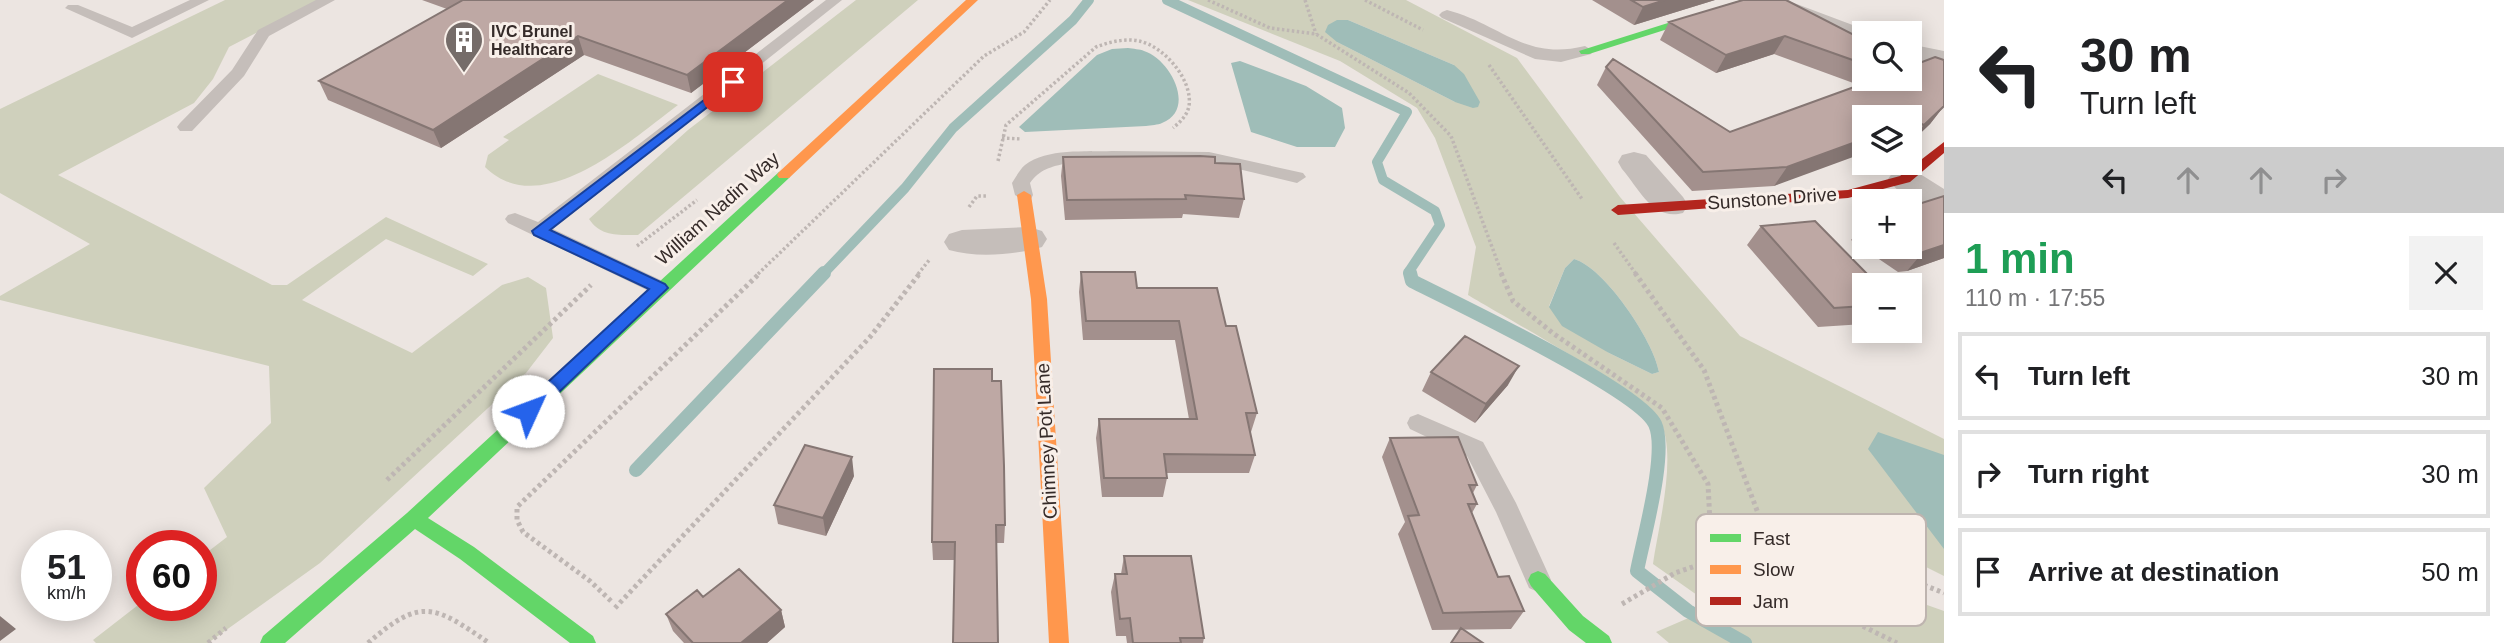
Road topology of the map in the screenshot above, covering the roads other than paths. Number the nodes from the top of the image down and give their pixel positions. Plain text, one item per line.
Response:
1 (202, 0) edge
2 (328, 0) edge
3 (835, 0) edge
4 (972, 0) edge
5 (1753, 0) edge
6 (1761, 0) edge
7 (73, 8) dead end
8 (1447, 15) dead end
9 (1852, 34) edge
10 (1585, 51) joint
11 (1922, 56) edge
12 (1944, 60) edge
13 (186, 127) dead end
14 (1944, 146) edge
15 (1634, 162) dead end
16 (1297, 177) dead end
17 (1905, 179) junction
18 (1024, 195) joint
19 (1671, 205) junction
20 (1944, 205) edge
21 (1619, 210) dead end
22 (514, 219) dead end
23 (539, 231) junction
24 (953, 236) road end
25 (1029, 239) junction
26 (660, 288) junction
27 (1418, 423) dead end
28 (414, 519) junction
29 (1538, 580) joint
30 (270, 643) edge
31 (586, 643) edge
32 (1059, 643) edge
33 (1602, 643) edge

1 - 7 lane
2 - 13 lane
3 - 23 lane
4 - 26 street, William Nadin Way
5 - 10 street
6 - 9 street
8 - 10 lane
11 - 12 street
14 - 17 street, Sunstone Drive
15 - 19 street
16 - 18 lane
17 - 19 street, Sunstone Drive
17 - 20 street
18 - 25 street, Chimney Pot Lane
19 - 21 street, Sunstone Drive
22 - 23 lane
23 - 26 lane
24 - 25 street
25 - 32 street, Chimney Pot Lane
26 - 28 street, William Nadin Way
27 - 29 lane
28 - 30 street, William Nadin Way
28 - 31 street
29 - 33 street

